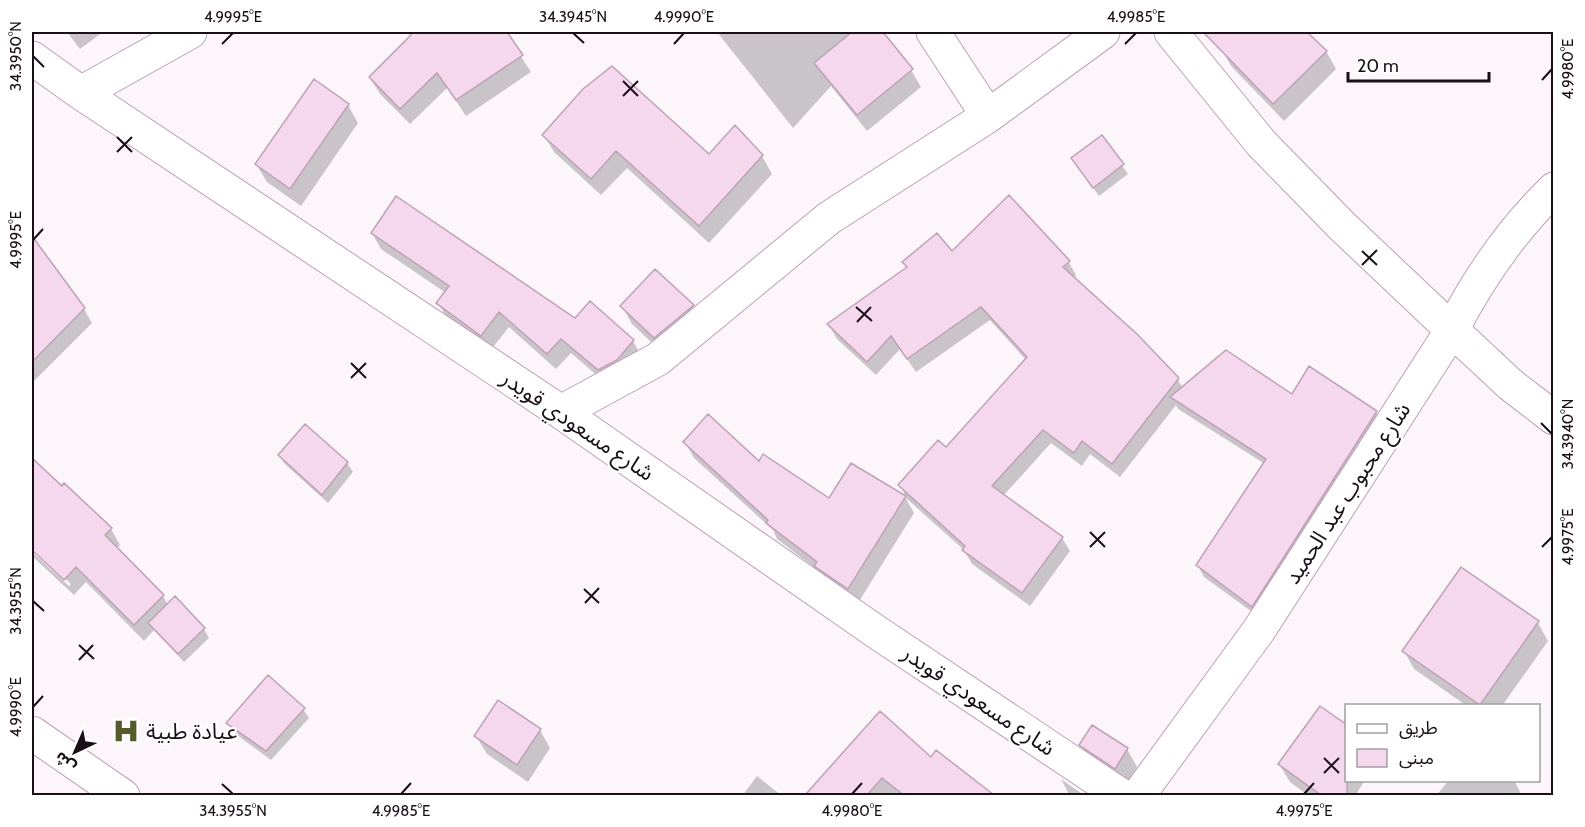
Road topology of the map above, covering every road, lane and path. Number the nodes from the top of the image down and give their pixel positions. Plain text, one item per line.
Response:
1 (190, 32) edge
2 (933, 32) edge
3 (1103, 32) edge
4 (1171, 32) edge
5 (32, 58) edge
6 (81, 93) junction
7 (988, 116) junction
8 (1554, 189) edge
9 (1452, 330) junction
10 (561, 412) junction
11 (1554, 418) edge
12 (32, 733) edge
13 (123, 795) edge
14 (1122, 795) edge
15 (1138, 795) edge

1 - 6 street
2 - 7 street
3 - 7 street
4 - 9 street
5 - 6 street, شارع مسعودي قويدر
6 - 10 street, شارع مسعودي قويدر
7 - 10 street
8 - 9 street, شارع محبوب عبد الحميد
9 - 11 street
9 - 15 street, شارع محبوب عبد الحميد
10 - 14 street, شارع مسعودي قويدر
12 - 13 street

